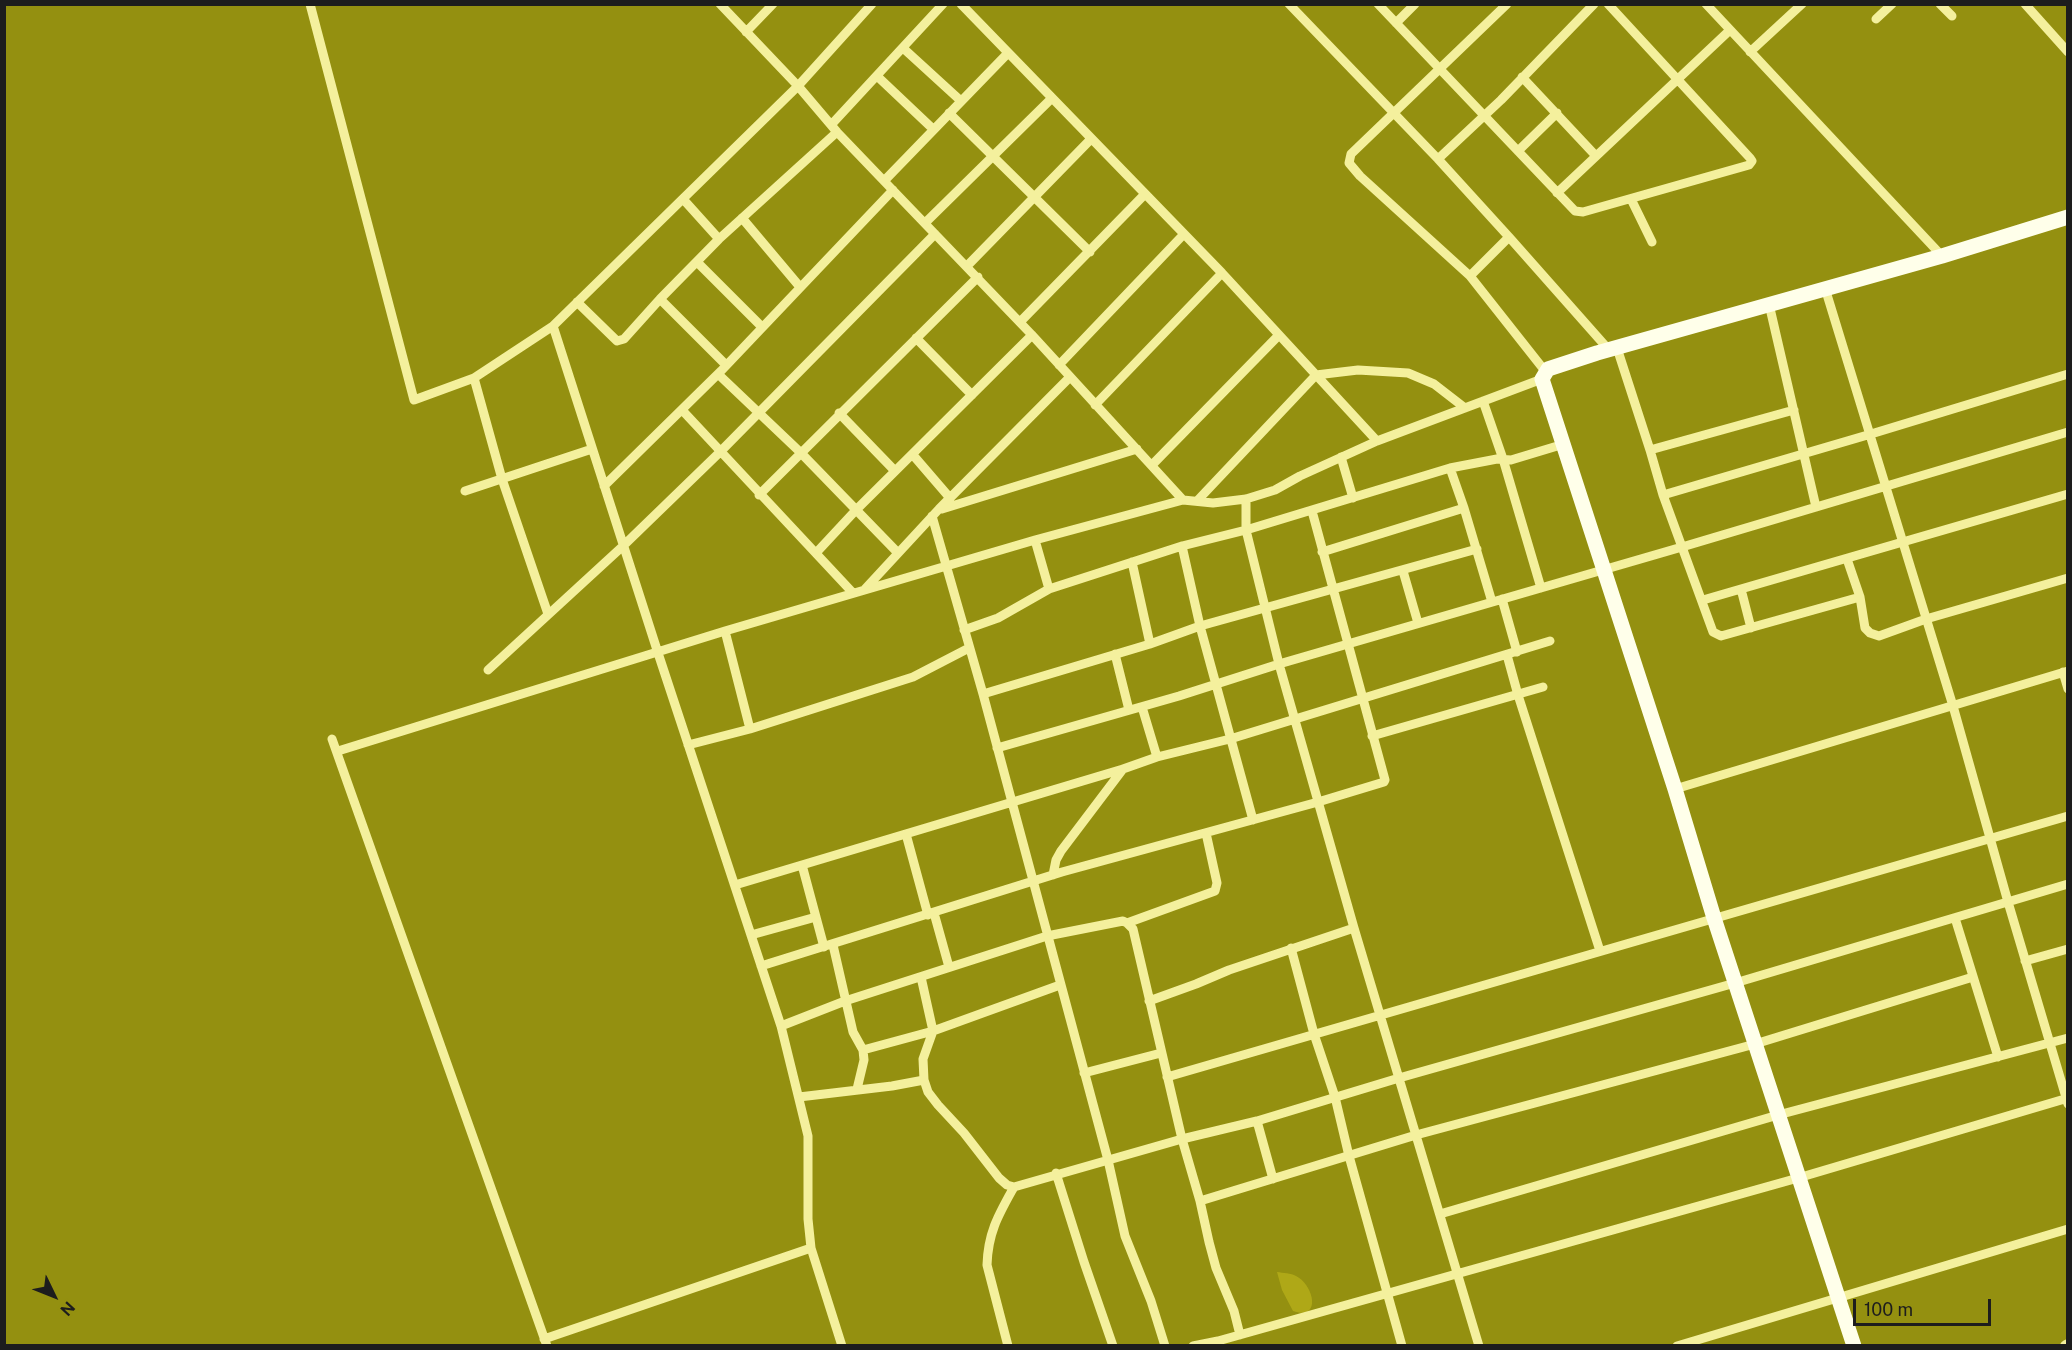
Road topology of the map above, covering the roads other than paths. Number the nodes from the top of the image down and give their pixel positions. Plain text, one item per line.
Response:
1 (310, 4) edge
2 (720, 4) edge
3 (773, 4) edge
4 (944, 4) edge
5 (962, 4) edge
6 (1378, 4) edge
7 (1415, 4) edge
8 (1507, 4) edge
9 (1594, 4) edge
10 (1608, 4) edge
11 (1802, 4) edge
12 (1892, 4) edge
13 (1941, 4) edge
14 (1290, 5) edge
15 (2025, 5) edge
16 (867, 6) edge
17 (1710, 6) edge
18 (1952, 16) dead end
19 (1876, 19) dead end
20 (1396, 23) junction
21 (1730, 30) junction
22 (746, 32) junction
23 (903, 48) junction
24 (2067, 48) edge
25 (1750, 52) junction
26 (1008, 53) junction
27 (1440, 70) junction
28 (877, 76) junction
29 (1522, 77) junction
30 (1678, 80) junction
31 (798, 86) junction
32 (1052, 98) junction
33 (961, 101) junction
34 (949, 113) junction
35 (1394, 113) junction
36 (1557, 113) junction
37 (1484, 117) junction
38 (834, 128) junction
39 (933, 129) junction
40 (1091, 138) junction
41 (1518, 151) junction
42 (992, 156) junction
43 (1596, 156) junction
44 (1438, 159) junction
45 (884, 181) junction
46 (893, 190) junction
47 (1145, 194) junction
48 (1557, 194) junction
49 (1033, 198) junction
50 (683, 199) junction
51 (1631, 199) junction
52 (2067, 217) edge
53 (742, 218) junction
54 (925, 223) junction
55 (935, 234) junction
56 (1184, 234) junction
57 (1509, 237) junction
58 (719, 239) junction
59 (1653, 242) dead end
60 (1090, 252) junction
61 (1942, 256) junction
62 (697, 262) junction
63 (967, 266) junction
64 (1222, 273) junction
65 (1470, 276) junction
66 (978, 277) junction
67 (800, 287) junction
68 (1825, 288) junction
69 (660, 299) junction
70 (577, 302) junction
71 (1769, 304) junction
72 (1020, 322) junction
73 (553, 326) junction
74 (762, 327) junction
75 (1032, 335) junction
76 (1279, 335) junction
77 (916, 338) junction
78 (1613, 349) junction
79 (726, 365) junction
80 (1059, 365) junction
81 (718, 374) junction
82 (2067, 374) edge
83 (1316, 375) junction
84 (1543, 375) junction
85 (1070, 377) junction
86 (474, 378) junction
87 (972, 395) junction
88 (1483, 401) junction
89 (1095, 405) junction
90 (1465, 408) junction
91 (682, 410) junction
92 (1794, 410) junction
93 (759, 412) junction
94 (839, 413) junction
95 (2067, 432) edge
96 (1871, 434) junction
97 (1377, 441) junction
98 (1564, 444) junction
99 (592, 449) junction
100 (1137, 449) junction
101 (1650, 450) junction
102 (720, 452) junction
103 (800, 452) junction
104 (1804, 453) junction
105 (913, 455) junction
106 (1341, 457) junction
107 (1503, 459) junction
108 (1152, 465) junction
109 (1450, 468) junction
110 (895, 471) junction
111 (502, 479) junction
112 (604, 486) junction
113 (1886, 487) junction
114 (465, 491) dead end
115 (2067, 494) edge
116 (759, 495) junction
117 (1664, 495) junction
118 (950, 498) junction
119 (1353, 498) junction
120 (1246, 499) junction
121 (1183, 500) junction
122 (1197, 501) junction
123 (1816, 507) junction
124 (1464, 508) junction
125 (856, 510) junction
126 (1312, 511) junction
127 (936, 513) junction
128 (1246, 530) junction
129 (1035, 540) junction
130 (1903, 542) junction
131 (623, 546) junction
132 (1182, 546) junction
133 (1682, 547) junction
134 (1477, 549) junction
135 (1322, 552) junction
136 (816, 553) junction
137 (898, 553) junction
138 (1847, 559) junction
139 (1132, 562) junction
140 (946, 565) junction
141 (1603, 570) junction
142 (1403, 571) junction
143 (2067, 578) edge
144 (1540, 588) junction
145 (865, 589) junction
146 (1049, 589) junction
147 (1333, 589) junction
148 (1741, 589) junction
149 (853, 593) junction
150 (1860, 597) junction
151 (1502, 599) junction
152 (1703, 600) junction
153 (1492, 602) junction
154 (1265, 608) junction
155 (548, 614) junction
156 (1926, 619) junction
157 (1418, 623) junction
158 (1200, 626) junction
159 (1751, 628) junction
160 (964, 630) junction
161 (725, 631) junction
162 (1550, 641) dead end
163 (1150, 644) junction
164 (1348, 644) junction
165 (969, 648) junction
166 (1517, 651) junction
167 (658, 653) junction
168 (1115, 654) junction
169 (1507, 655) junction
170 (1279, 664) junction
171 (488, 670) dead end
172 (2065, 672) edge
173 (1216, 685) junction
174 (1543, 687) dead end
175 (2067, 689) edge
176 (983, 694) junction
177 (1518, 695) junction
178 (1362, 698) junction
179 (1953, 706) junction
180 (1142, 707) junction
181 (1129, 710) junction
182 (1294, 718) junction
183 (750, 729) junction
184 (1372, 736) junction
185 (332, 739) dead end
186 (1230, 739) junction
187 (688, 745) junction
188 (997, 747) junction
189 (338, 751) junction
190 (1157, 757) junction
191 (1123, 769) junction
192 (1675, 789) junction
193 (1011, 802) junction
194 (1318, 802) junction
195 (2067, 816) edge
196 (1253, 820) junction
197 (1206, 833) junction
198 (906, 834) junction
199 (1990, 838) junction
200 (802, 865) junction
201 (1053, 875) junction
202 (1032, 882) junction
203 (2067, 884) edge
204 (735, 885) junction
205 (2008, 902) junction
206 (931, 914) junction
207 (816, 917) junction
208 (1714, 918) junction
209 (1955, 918) junction
210 (1127, 923) junction
211 (1354, 928) junction
212 (751, 935) junction
213 (1047, 936) junction
214 (829, 946) junction
215 (1291, 948) junction
216 (2067, 949) edge
217 (1600, 951) junction
218 (2025, 961) junction
219 (761, 966) junction
220 (949, 967) junction
221 (921, 976) junction
222 (1973, 977) junction
223 (1735, 983) junction
224 (1060, 985) junction
225 (845, 1001) junction
226 (1149, 1001) junction
227 (1380, 1015) junction
228 (781, 1026) junction
229 (933, 1031) junction
230 (1314, 1034) junction
231 (2067, 1038) edge
232 (1755, 1044) junction
233 (2050, 1044) junction
234 (863, 1050) junction
235 (1161, 1053) junction
236 (1998, 1057) junction
237 (1084, 1073) junction
238 (1167, 1077) junction
239 (1399, 1078) junction
240 (924, 1080) junction
241 (857, 1089) junction
242 (799, 1097) junction
243 (1335, 1097) junction
244 (2067, 1100) edge
245 (1778, 1115) junction
246 (1257, 1121) junction
247 (1416, 1135) junction
248 (1182, 1139) junction
249 (1349, 1156) junction
250 (1107, 1160) junction
251 (1056, 1173) junction
252 (1798, 1178) junction
253 (1273, 1179) junction
254 (1014, 1186) junction
255 (1200, 1201) junction
256 (1440, 1214) junction
257 (2067, 1228) edge
258 (811, 1248) junction
259 (1457, 1272) junction
260 (1388, 1292) junction
261 (1838, 1298) junction
262 (1240, 1335) junction
263 (545, 1342) edge
264 (842, 1346) edge
265 (1008, 1346) edge
266 (1113, 1346) edge
267 (1165, 1346) edge
268 (1192, 1346) edge
269 (1402, 1346) edge
270 (1479, 1346) edge
271 (1677, 1346) edge
272 (1854, 1346) edge

1 - 86 street
2 - 22 street
3 - 22 street
4 - 23 street
5 - 26 street
6 - 20 street
7 - 20 street
8 - 27 street
9 - 29 street
10 - 30 street
11 - 25 street
12 - 19 street
13 - 18 street
14 - 35 street
15 - 24 street
16 - 31 street
17 - 21 street
20 - 27 street
21 - 25 street
21 - 30 street
22 - 31 street
23 - 28 street
23 - 33 street
25 - 61 street
26 - 32 street
26 - 33 street
27 - 35 street
27 - 37 street
28 - 38 street
28 - 39 street
29 - 36 street
29 - 37 street
30 - 43 street
30 - 51 street
31 - 38 street
31 - 50 street
32 - 40 street
32 - 42 street
33 - 34 street
34 - 39 street
34 - 42 street
35 - 44 street
35 - 65 street
36 - 41 street
36 - 43 street
37 - 41 street
37 - 44 street
38 - 45 street
38 - 53 street
39 - 45 street
40 - 47 street
40 - 49 street
41 - 48 street
42 - 49 street
42 - 54 street
43 - 48 street
44 - 57 street
45 - 46 street
46 - 54 street
46 - 67 street
47 - 56 street
47 - 60 street
48 - 51 street
49 - 60 street
49 - 63 street
50 - 58 street
50 - 70 street
51 - 59 street
52 - 61 main road
53 - 58 street
53 - 67 street
54 - 55 street
55 - 63 street
55 - 93 street
56 - 64 street
56 - 80 street
57 - 65 street
57 - 78 street
58 - 62 street
60 - 72 street
61 - 68 main road
62 - 69 street
62 - 74 street
63 - 66 street
64 - 76 street
64 - 89 street
65 - 84 street
66 - 72 street
66 - 77 street
67 - 74 street
68 - 71 main road
68 - 96 street
69 - 70 street
69 - 79 street
70 - 73 street
71 - 78 main road
71 - 92 street
72 - 75 street
73 - 86 street
73 - 99 street
74 - 79 street
75 - 80 street
75 - 87 street
76 - 83 street
76 - 108 street
77 - 87 street
77 - 94 street
78 - 84 main road
78 - 101 street
79 - 81 street
80 - 85 street
81 - 91 street
81 - 93 street
82 - 96 street
83 - 90 street
83 - 97 street
83 - 122 street
84 - 88 street
84 - 98 main road
85 - 89 street
85 - 118 street
86 - 111 street
87 - 105 street
88 - 90 street
88 - 107 street
89 - 100 street
90 - 97 street
91 - 102 street
91 - 112 street
92 - 101 street
92 - 104 street
93 - 102 street
93 - 103 street
94 - 103 street
94 - 110 street
95 - 113 street
96 - 104 street
96 - 113 street
97 - 106 street
98 - 107 street
98 - 141 main road
99 - 111 street
99 - 112 street
100 - 108 street
100 - 127 street
101 - 117 street
102 - 116 street
102 - 131 street
103 - 116 street
103 - 125 street
104 - 117 street
104 - 123 street
105 - 110 street
105 - 118 street
106 - 119 street
106 - 120 street
107 - 109 street
107 - 144 street
108 - 121 street
109 - 119 street
109 - 124 street
110 - 125 street
111 - 114 street
111 - 155 street
112 - 131 street
113 - 123 street
113 - 130 street
115 - 130 street
116 - 136 street
117 - 133 street
118 - 127 street
119 - 126 street
120 - 122 street
120 - 128 street
121 - 122 street
121 - 129 street
123 - 133 street
124 - 134 street
124 - 135 street
125 - 136 street
125 - 137 street
126 - 128 street
126 - 135 street
127 - 137 street
127 - 140 street
128 - 132 street
128 - 154 street
129 - 140 street
129 - 146 street
130 - 138 street
130 - 156 street
131 - 155 street
131 - 167 street
132 - 139 street
132 - 158 street
133 - 141 street
133 - 152 street
134 - 142 street
134 - 153 street
135 - 147 street
136 - 149 street
137 - 145 street
138 - 148 street
138 - 150 street
139 - 146 street
139 - 163 street
140 - 145 street
140 - 160 street
141 - 144 street
141 - 192 main road
142 - 147 street
142 - 157 street
143 - 156 street
144 - 151 street
145 - 149 street
146 - 160 street
147 - 154 street
147 - 164 street
148 - 152 street
148 - 159 street
149 - 161 street
150 - 156 street
150 - 159 street
151 - 153 street
151 - 166 street
152 - 159 street
153 - 157 street
154 - 158 street
154 - 170 street
155 - 171 street
156 - 179 street
157 - 164 street
158 - 163 street
158 - 173 street
160 - 165 street
161 - 167 street
161 - 183 street
162 - 166 street
163 - 168 street
164 - 170 street
164 - 178 street
165 - 176 street
165 - 183 street
166 - 169 street
167 - 187 street
167 - 189 street
168 - 176 street
168 - 181 street
169 - 177 street
169 - 178 street
170 - 173 street
170 - 182 street
172 - 175 street
172 - 179 street
173 - 180 street
173 - 186 street
174 - 177 street
176 - 188 street
177 - 184 street
177 - 217 street
178 - 182 street
178 - 184 street
179 - 192 street
179 - 199 street
180 - 181 street
180 - 190 street
181 - 188 street
182 - 186 street
182 - 194 street
183 - 187 street
184 - 194 street
185 - 189 street
186 - 190 street
186 - 196 street
187 - 204 street
188 - 193 street
189 - 263 street
190 - 191 street
191 - 193 street
191 - 201 street
192 - 208 main road
193 - 198 street
193 - 202 street
194 - 196 street
194 - 211 street
195 - 199 street
196 - 197 street
197 - 201 street
197 - 210 street
198 - 200 street
198 - 206 street
199 - 205 street
199 - 208 street
200 - 204 street
200 - 207 street
201 - 202 street
202 - 206 street
202 - 213 street
203 - 205 street
204 - 212 street
205 - 209 street
205 - 218 street
206 - 214 street
206 - 220 street
207 - 212 street
207 - 214 street
208 - 217 street
208 - 223 main road
209 - 222 street
209 - 223 street
210 - 213 street
210 - 226 street
211 - 215 street
211 - 227 street
212 - 219 street
213 - 220 street
213 - 224 street
214 - 219 street
214 - 225 street
215 - 226 street
215 - 230 street
216 - 218 street
217 - 227 street
218 - 233 street
219 - 228 street
220 - 221 street
221 - 225 street
221 - 229 street
222 - 232 street
222 - 236 street
223 - 232 main road
223 - 239 street
224 - 229 street
224 - 237 street
225 - 228 street
225 - 234 street
226 - 235 street
227 - 230 street
227 - 239 street
228 - 242 street
229 - 234 street
229 - 240 street
230 - 238 street
230 - 243 street
231 - 233 street
232 - 245 main road
232 - 247 street
233 - 236 street
233 - 244 street
234 - 241 street
235 - 237 street
235 - 238 street
236 - 245 street
237 - 250 street
238 - 248 street
239 - 243 street
239 - 247 street
240 - 241 street
240 - 254 street
241 - 242 street
242 - 258 street
243 - 246 street
243 - 249 street
244 - 252 street
245 - 252 main road
245 - 256 street
246 - 248 street
246 - 253 street
247 - 249 street
247 - 256 street
248 - 250 street
248 - 255 street
249 - 253 street
249 - 260 street
250 - 251 street
250 - 267 street
251 - 254 street
251 - 266 street
252 - 259 street
252 - 261 main road
253 - 255 street
254 - 265 street
255 - 262 street
256 - 259 street
257 - 261 street
258 - 263 street
258 - 264 street
259 - 260 street
259 - 270 street
260 - 262 street
260 - 269 street
261 - 271 street
261 - 272 main road
262 - 268 street

